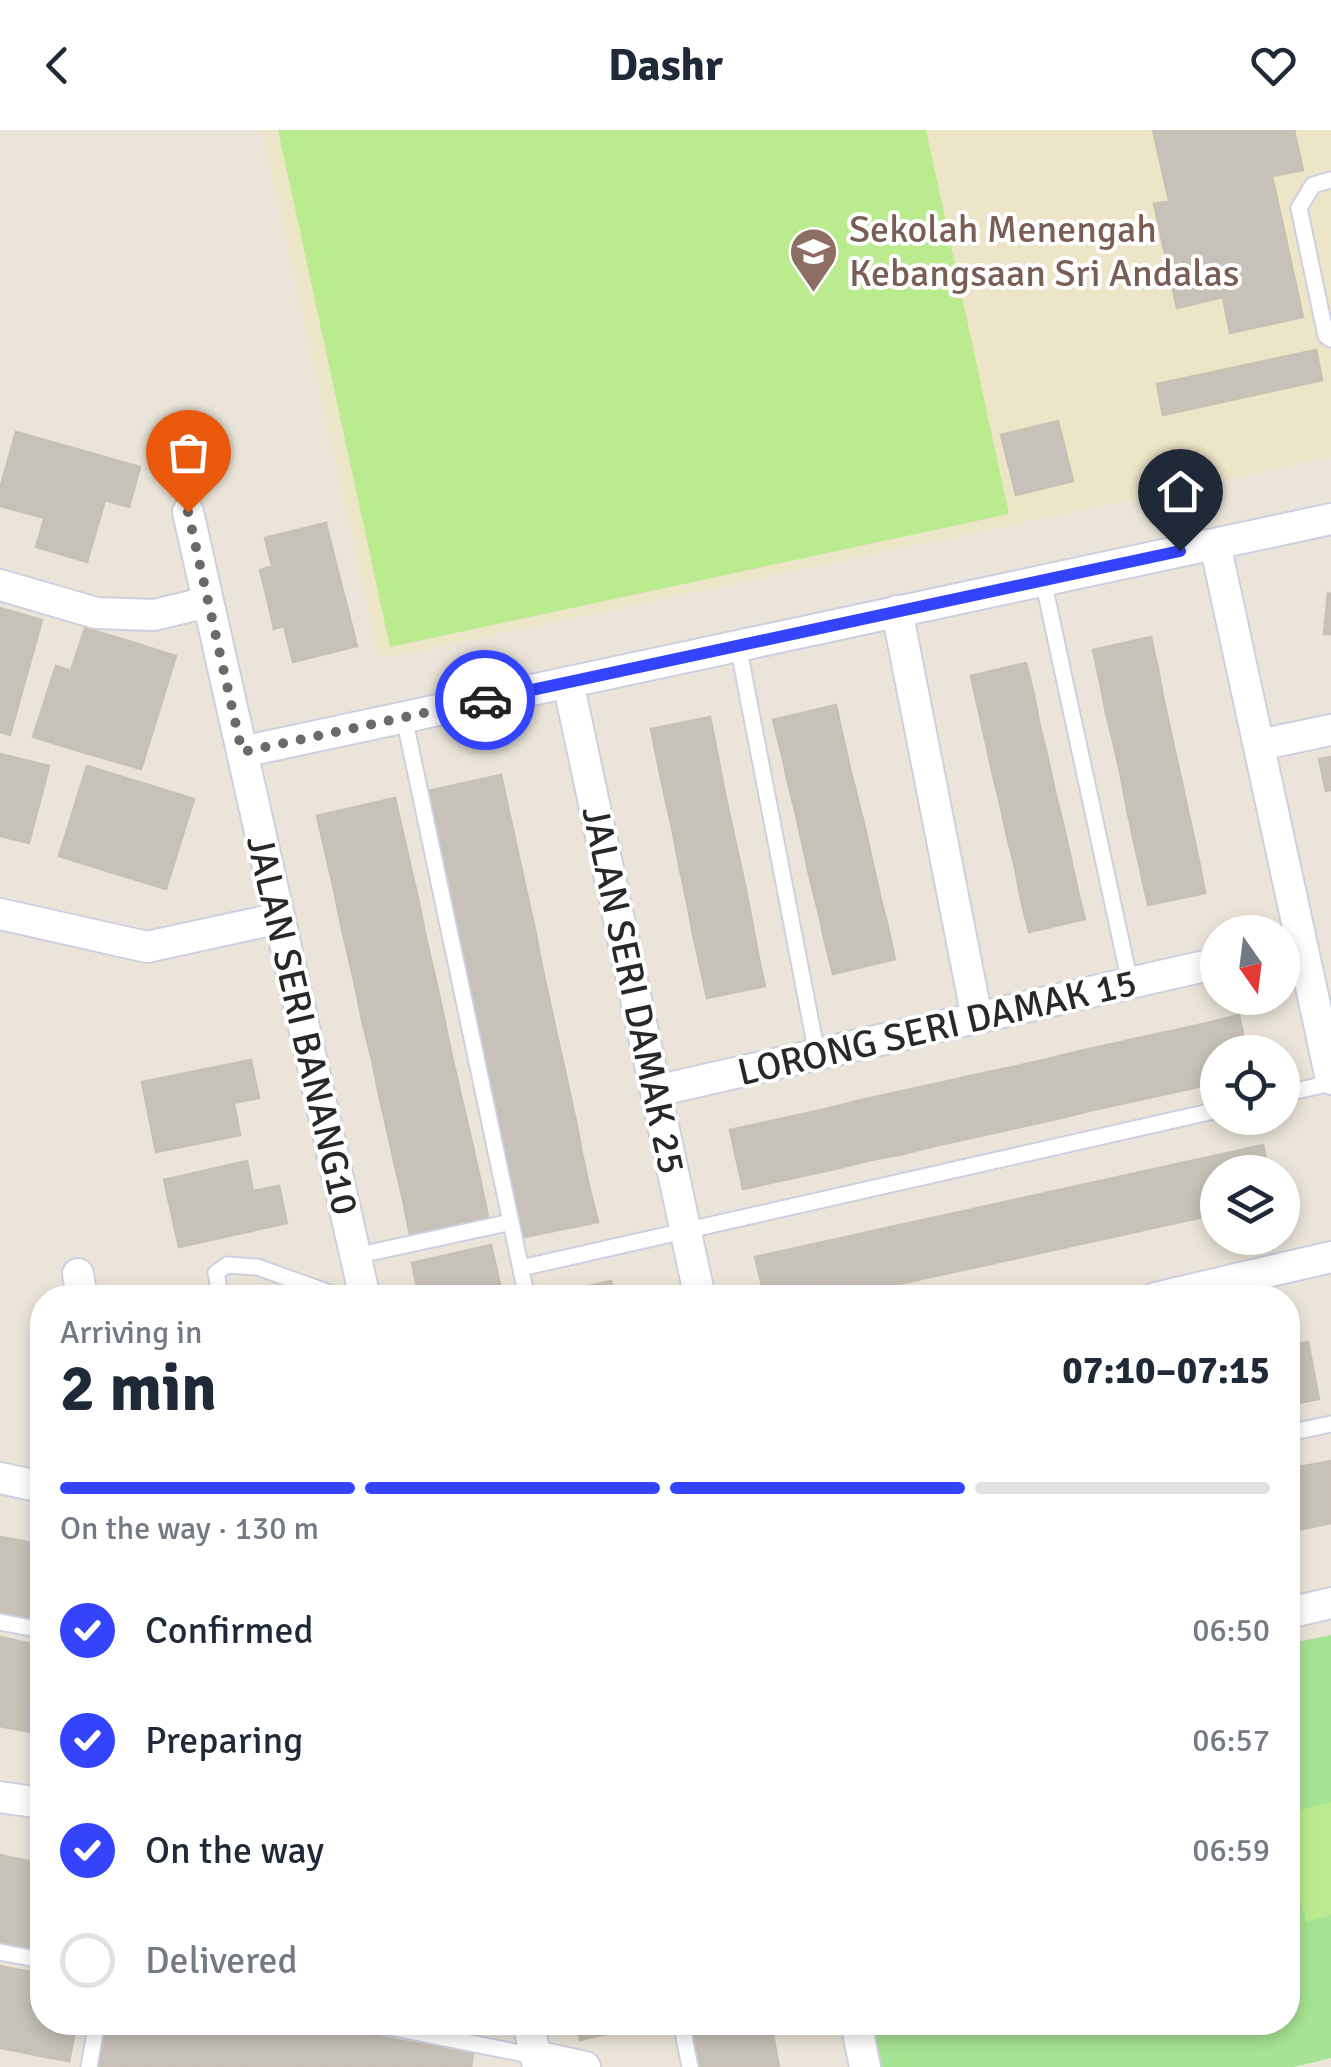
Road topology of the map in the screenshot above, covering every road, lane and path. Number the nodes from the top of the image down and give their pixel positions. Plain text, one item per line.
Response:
1 (1331, 180) edge
2 (1331, 338) edge
3 (188, 512) dead end
4 (1331, 518) edge
5 (1214, 544) junction
6 (1044, 580) junction
7 (0, 585) edge
8 (208, 602) junction
9 (897, 611) junction
10 (738, 646) junction
11 (568, 682) junction
12 (404, 717) junction
13 (1331, 730) edge
14 (239, 739) junction
15 (1259, 745) junction
16 (0, 914) edge
17 (1287, 915) edge
18 (280, 918) junction
19 (1200, 967) edge
20 (1300, 973) edge
21 (1130, 983) junction
22 (976, 1018) junction
23 (817, 1054) junction
24 (1331, 1080) edge
25 (1300, 1089) edge
26 (656, 1091) junction
27 (1200, 1114) edge
28 (511, 1222) junction
29 (686, 1231) junction
30 (355, 1256) junction
31 (1331, 1257) edge
32 (521, 1268) junction
33 (218, 1285) edge
34 (306, 1285) edge
35 (361, 1285) edge
36 (524, 1285) edge
37 (697, 1285) edge
38 (1211, 1285) edge
39 (1331, 1424) edge
40 (1300, 1430) edge
41 (0, 1478) edge
42 (30, 1484) edge
43 (1331, 1603) edge
44 (1300, 1610) edge
45 (0, 1622) edge
46 (30, 1628) edge
47 (0, 1797) edge
48 (30, 1801) edge
49 (0, 1952) edge
50 (30, 1958) edge
51 (95, 2035) edge
52 (422, 2035) edge
53 (531, 2035) edge
54 (684, 2035) edge
55 (859, 2035) edge
56 (536, 2061) edge
57 (89, 2067) edge
58 (585, 2067) edge
59 (690, 2067) edge
60 (865, 2067) edge

1 - 2 lane
3 - 8 street, JALAN SERI BANANG10
4 - 5 street
5 - 6 street
5 - 15 street
6 - 9 street
6 - 21 lane
7 - 8 street
8 - 14 street, JALAN SERI BANANG10
9 - 10 street
9 - 22 street
10 - 11 street
10 - 23 lane
11 - 12 street
11 - 26 street, JALAN SERI DAMAK 25
12 - 14 street
12 - 28 lane
13 - 15 street
14 - 18 street, JALAN SERI BANANG10
15 - 17 street
16 - 18 street
18 - 30 street, JALAN SERI BANANG10
19 - 21 street, LORONG SERI DAMAK 15
20 - 24 street
21 - 22 street, LORONG SERI DAMAK 15
22 - 23 street, LORONG SERI DAMAK 15
23 - 26 street, LORONG SERI DAMAK 15
24 - 25 lane
26 - 29 street, JALAN SERI DAMAK 25
27 - 29 lane
28 - 30 lane
28 - 32 lane
29 - 32 lane
29 - 37 street, JALAN SERI DAMAK 25
30 - 35 street, JALAN SERI BANANG10
31 - 38 street
32 - 36 lane
33 - 34 lane
39 - 40 lane
41 - 42 street
43 - 44 street
45 - 46 lane
47 - 48 street
49 - 50 lane
51 - 57 lane
52 - 56 lane
53 - 56 street
54 - 59 lane
55 - 60 street
56 - 58 street

